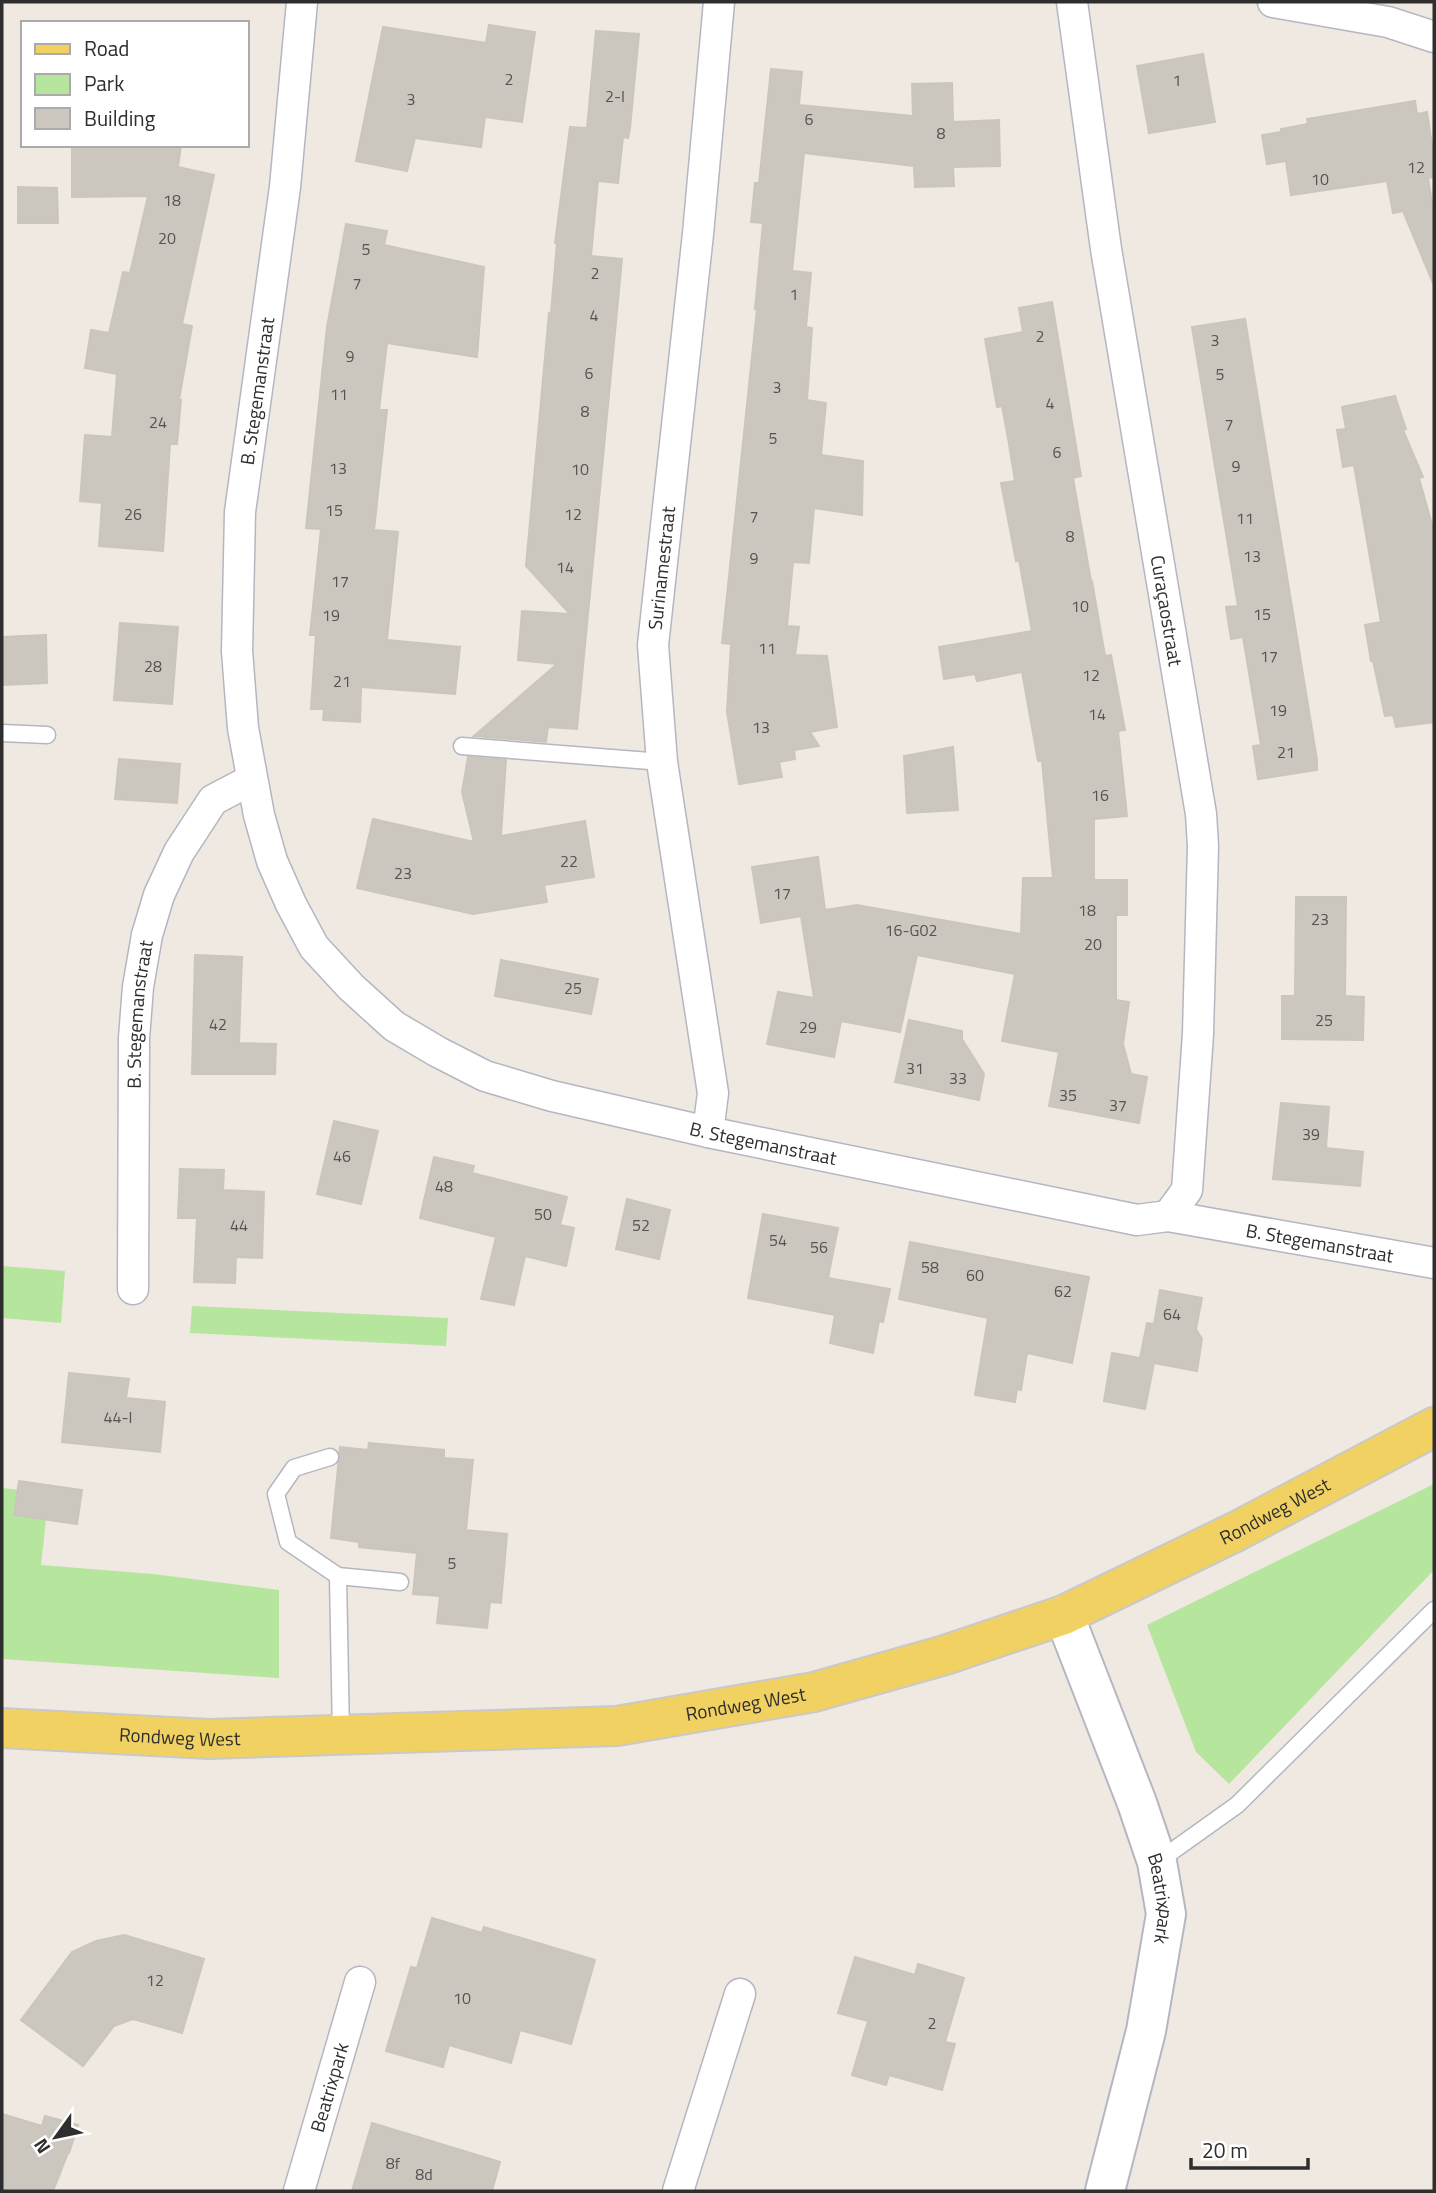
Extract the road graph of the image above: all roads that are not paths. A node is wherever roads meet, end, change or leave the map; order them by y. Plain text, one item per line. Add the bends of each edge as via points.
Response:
1 (302, 2) edge
2 (719, 2) edge
3 (1072, 2) edge
4 (1273, 2) edge
5 (1434, 37) edge
6 (2, 733) edge
7 (47, 735) dead end
8 (462, 746) dead end
9 (662, 762) junction
10 (251, 780) junction
11 (708, 1132) junction
12 (1168, 1216) junction
13 (1434, 1263) edge
14 (133, 1289) dead end
15 (1434, 1427) edge
16 (330, 1457) dead end
17 (338, 1576) junction
18 (400, 1582) dead end
19 (1434, 1610) edge
20 (1064, 1615) junction
21 (2, 1728) edge
22 (341, 1735) junction
23 (1157, 1862) junction
24 (360, 1982) dead end
25 (740, 1994) dead end
26 (299, 2191) edge
27 (678, 2191) edge
28 (1105, 2191) edge

1 - 10 street, B. Stegemanstraat via 285,187 240,512 237,651
2 - 9 street, Surinamestraat via 653,645
3 - 12 street, Curaçaostraat via 1107,249 1201,814 1198,1034 1187,1190
4 - 5 street via 1388,22
6 - 7 lane
8 - 9 lane
9 - 11 street, Surinamestraat via 713,1093
10 - 11 street, B. Stegemanstraat via 272,861 314,947 394,1026 485,1076
10 - 14 street, B. Stegemanstraat via 213,800 179,852 147,935 134,1038
11 - 12 street, B. Stegemanstraat via 1137,1220
12 - 13 street, B. Stegemanstraat
15 - 20 main road, Rondweg West
16 - 17 lane via 294,1468 276,1494 288,1542
17 - 18 lane
17 - 22 lane
19 - 23 lane via 1237,1805
20 - 22 main road, Rondweg West via 814,1692 617,1726
20 - 23 street, Beatrixpark
21 - 22 main road, Rondweg West via 209,1739
23 - 28 street, Beatrixpark via 1167,1914 1146,2031
24 - 26 street, Beatrixpark
25 - 27 street

